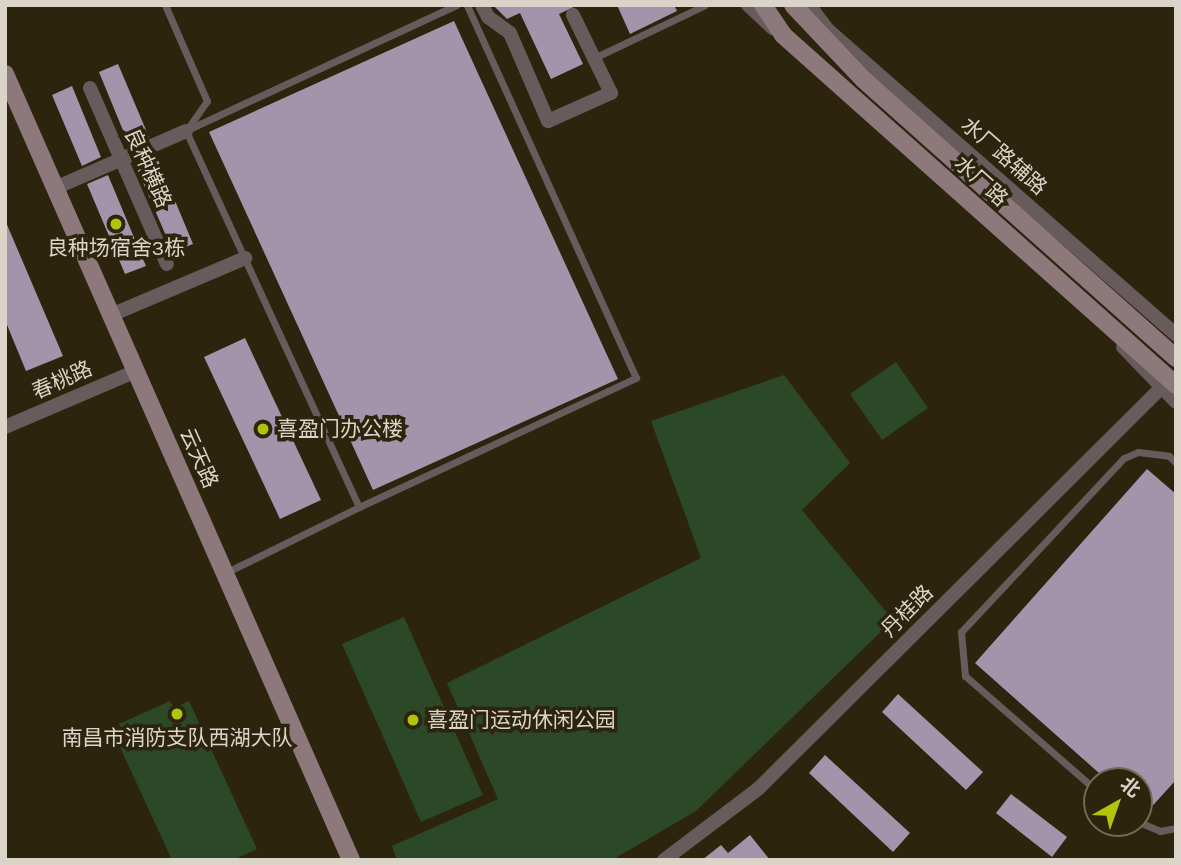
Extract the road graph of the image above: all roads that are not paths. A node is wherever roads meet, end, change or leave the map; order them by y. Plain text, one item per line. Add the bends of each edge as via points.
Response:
1 (166, 5) edge
2 (456, 5) edge
3 (467, 5) edge
4 (482, 5) edge
5 (705, 5) edge
6 (748, 5) edge
7 (763, 5) edge
8 (793, 5) edge
9 (808, 5) edge
10 (573, 15) dead end
11 (594, 58) junction
12 (5, 74) edge
13 (90, 88) dead end
14 (186, 131) junction
15 (121, 159) junction
16 (55, 188) junction
17 (1016, 243) junction
18 (245, 258) junction
19 (166, 264) dead end
20 (111, 315) junction
21 (1176, 335) edge
22 (1176, 358) edge
23 (136, 371) junction
24 (1169, 384) edge
25 (1176, 402) edge
26 (5, 427) edge
27 (1176, 463) edge
28 (359, 507) junction
29 (225, 573) junction
30 (1083, 779) edge
31 (1153, 828) edge
32 (1176, 828) edge
33 (351, 860) edge
34 (664, 860) edge

1 - 14 lane via 207,101
2 - 14 lane
3 - 28 lane via 636,378
4 - 11 street via 488,17 510,33 548,121 611,93
5 - 11 lane
6 - 17 street
7 - 17 street, 水厂路 via 783,35
8 - 22 street, 水厂路 via 864,80
9 - 21 street, 水厂路辅路 via 828,30
10 - 11 street
12 - 16 street, 云天路
13 - 15 street, 良种横路
14 - 15 street
14 - 18 lane
15 - 16 street
15 - 19 street, 良种横路
16 - 20 street, 云天路
17 - 24 street, 水厂路
18 - 20 street
18 - 28 lane
20 - 23 street, 云天路
23 - 26 street, 春桃路
23 - 29 street, 云天路
24 - 25 street
24 - 34 street, 丹桂路 via 758,789
27 - 30 lane via 1169,456 1138,452 1124,458 961,632 965,676
28 - 29 lane
29 - 33 street, 云天路
31 - 32 lane

